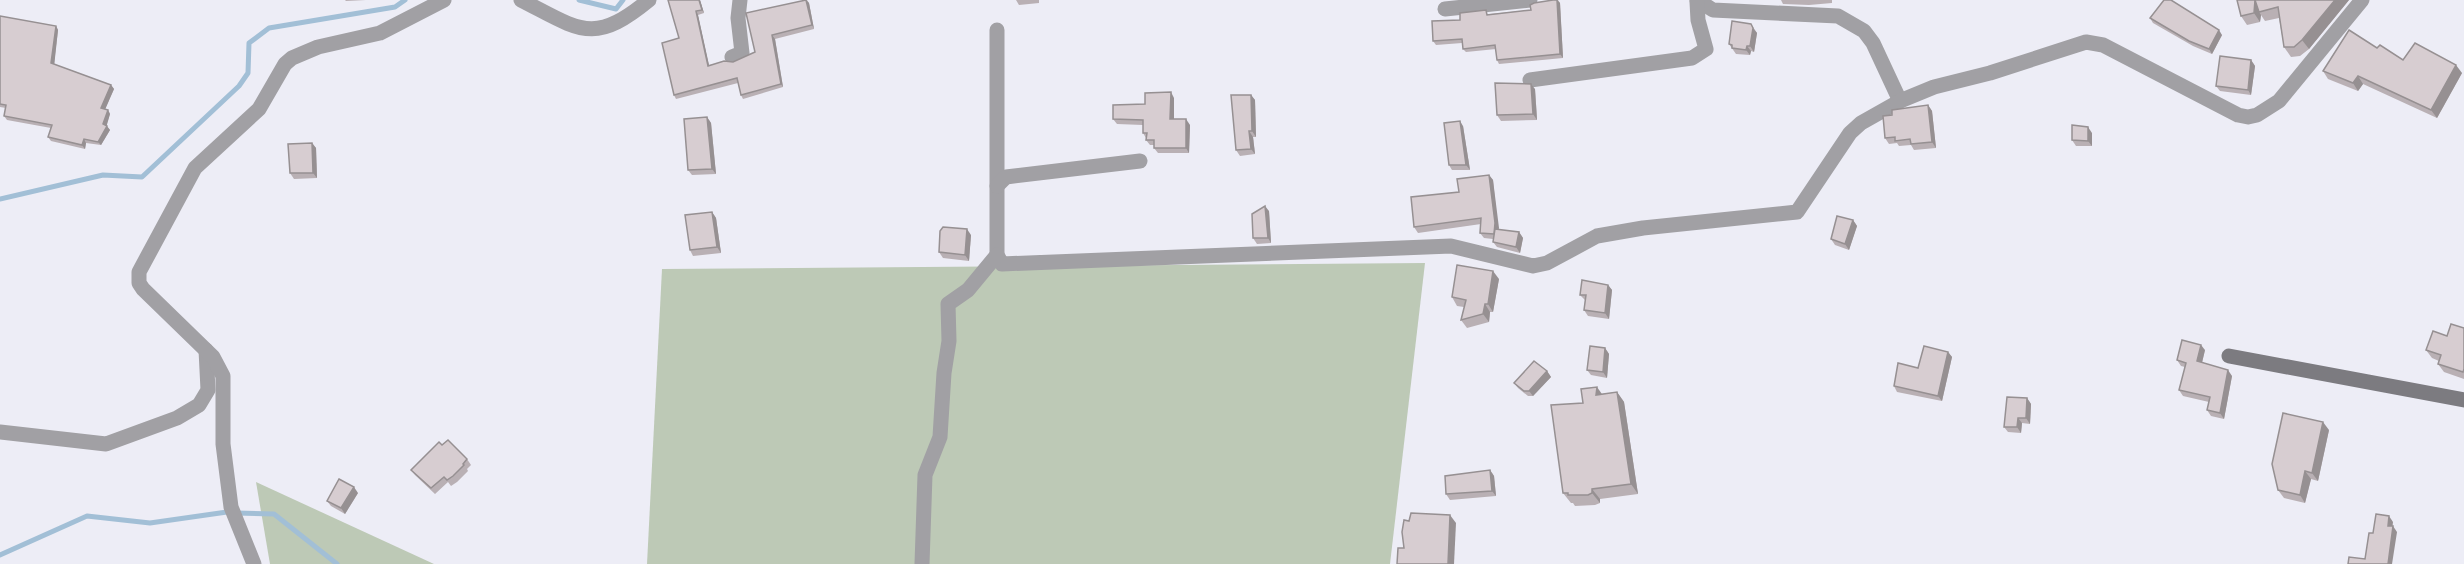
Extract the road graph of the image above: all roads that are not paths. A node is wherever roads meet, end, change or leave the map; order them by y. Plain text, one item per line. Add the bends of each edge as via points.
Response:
1 (444, 0) edge
2 (521, 0) edge
3 (649, 0) edge
4 (740, 0) edge
5 (1530, 0) edge
6 (2362, 0) edge
7 (1697, 1) edge
8 (1445, 9) dead end
9 (998, 30) dead end
10 (732, 57) dead end
11 (1530, 80) dead end
12 (1900, 100) junction
13 (1140, 161) dead end
14 (997, 186) junction
15 (997, 255) junction
16 (206, 350) junction
17 (2229, 356) dead end
18 (2464, 400) edge
19 (0, 432) edge
20 (254, 564) edge
21 (922, 564) edge

1 - 16 street via 380,33 318,47 292,58 259,108 191,173 138,278 142,289
2 - 3 street via 560,21 596,30 627,18
4 - 10 street via 742,53
5 - 8 street
6 - 12 street via 2279,101 2248,117 2091,42
7 - 11 street via 1706,49 1692,58
7 - 12 street via 1713,10 1838,15 1864,31 1873,43
9 - 14 street
12 - 15 street via 1850,133 1797,212 1608,234 1539,265 1451,246 1005,265
13 - 14 street via 1006,177
14 - 15 street
15 - 21 street via 968,290 948,304 949,341 940,436 925,475
16 - 19 street via 209,386 202,402 167,422 106,444
16 - 20 street via 223,376 223,444 231,507
17 - 18 street

